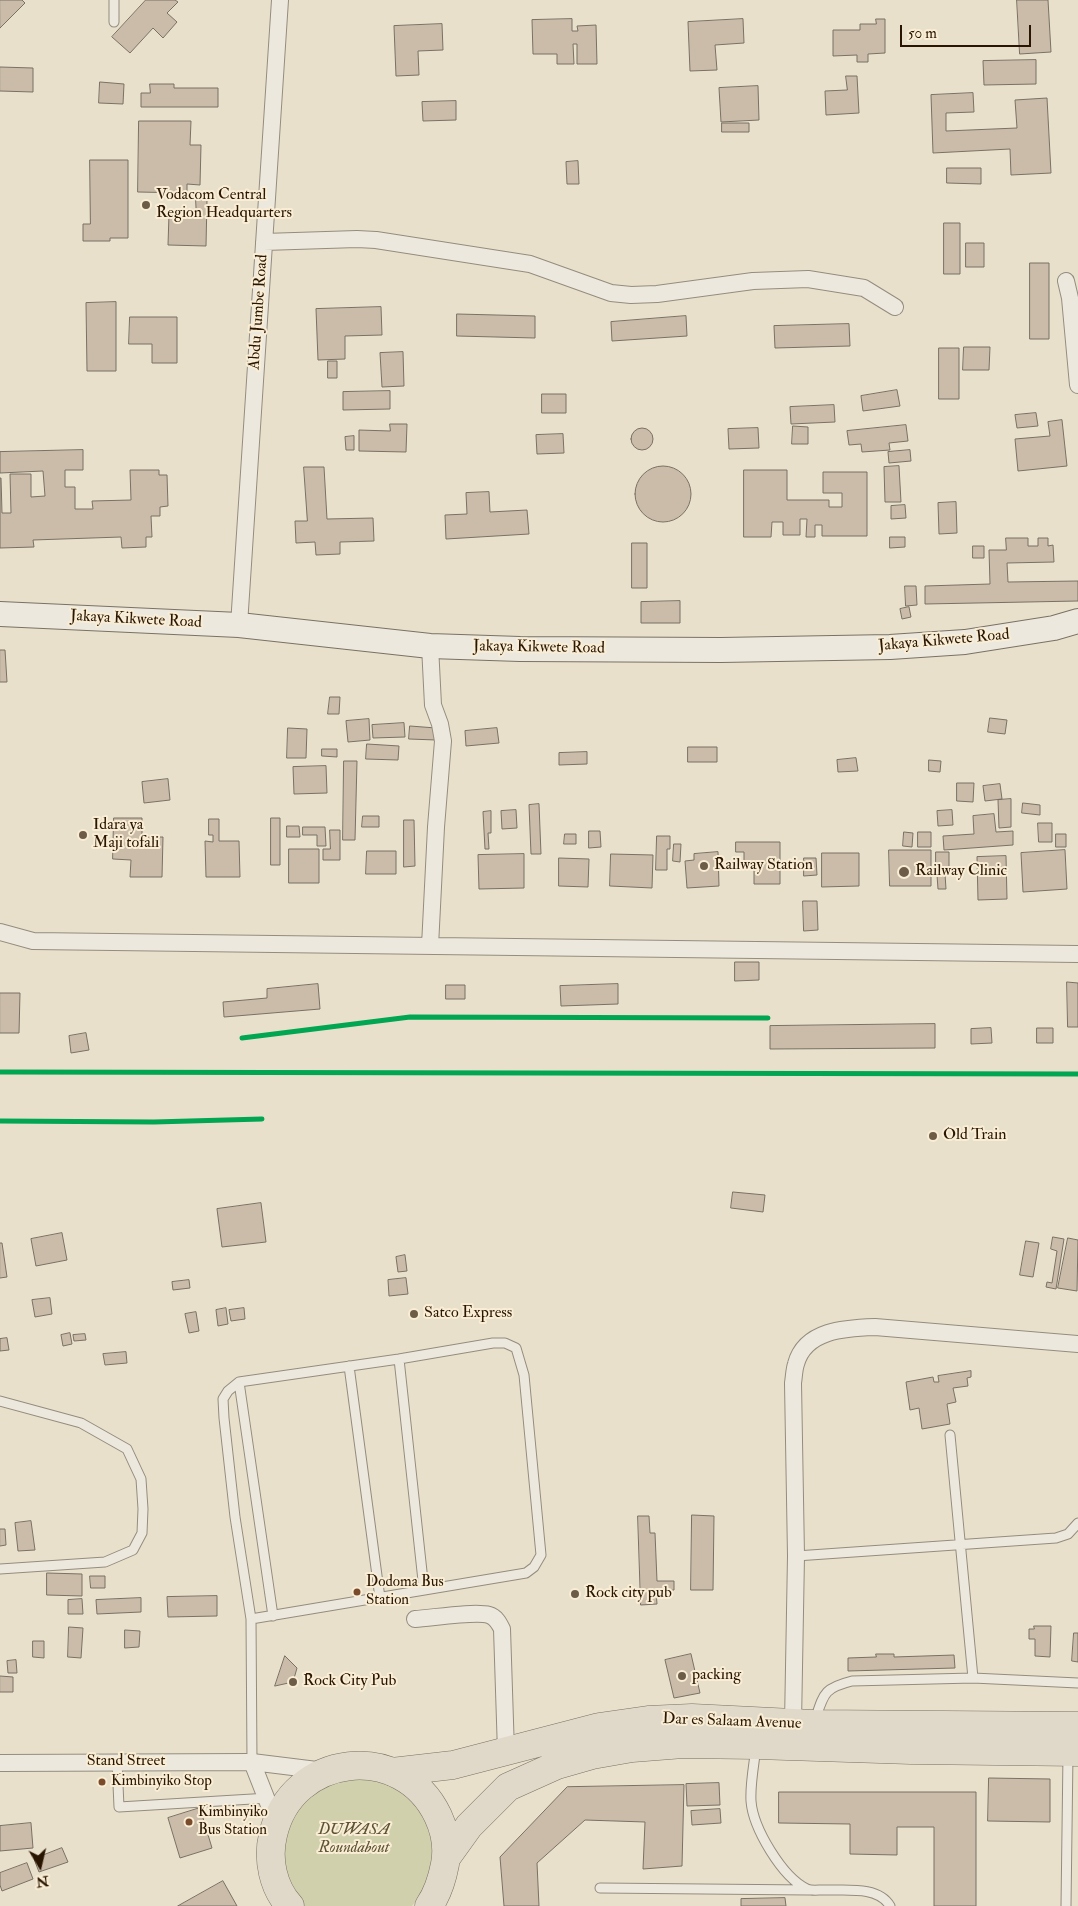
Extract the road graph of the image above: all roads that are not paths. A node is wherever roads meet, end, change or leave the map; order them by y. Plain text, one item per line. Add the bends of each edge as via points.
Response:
1 (114, 0) edge
2 (280, 0) edge
3 (114, 22) dead end
4 (264, 242) junction
5 (1066, 281) dead end
6 (895, 307) dead end
7 (1078, 386) edge
8 (0, 614) edge
9 (1078, 621) edge
10 (238, 624) junction
11 (430, 646) junction
12 (0, 932) edge
13 (430, 946) junction
14 (1078, 954) edge
15 (1078, 1344) edge
16 (399, 1359) junction
17 (349, 1366) junction
18 (239, 1382) junction
19 (0, 1401) edge
20 (950, 1435) dead end
21 (1078, 1523) edge
22 (960, 1544) junction
23 (796, 1556) junction
24 (0, 1569) edge
25 (424, 1590) junction
26 (380, 1598) junction
27 (272, 1616) junction
28 (251, 1619) junction
29 (414, 1619) dead end
30 (973, 1678) junction
31 (1078, 1683) edge
32 (803, 1724) junction
33 (1078, 1726) edge
34 (756, 1745) junction
35 (506, 1752) junction
36 (1073, 1752) edge
37 (117, 1762) junction
38 (252, 1762) junction
39 (0, 1763) edge
40 (325, 1772) junction
41 (392, 1772) junction
42 (280, 1801) junction
43 (444, 1867) junction
44 (600, 1888) dead end
45 (808, 1890) junction
46 (287, 1905) edge
47 (428, 1906) edge
48 (446, 1906) edge
49 (890, 1906) edge
50 (1066, 1906) edge

1 - 3 lane
2 - 4 street, Abdu Jumbe Road
4 - 6 street via 376,240 530,264 611,293 631,295 753,281 808,280 864,288
4 - 10 street, Abdu Jumbe Road
5 - 7 street
8 - 10 main road, Jakaya Kikwete Road
9 - 11 main road, Jakaya Kikwete Road via 965,642 890,648 721,650
10 - 11 main road, Jakaya Kikwete Road
11 - 13 street via 433,705 443,740
12 - 13 street via 33,941
13 - 14 street
15 - 23 street via 874,1327 822,1334 809,1342 796,1364 793,1383
16 - 17 lane
16 - 25 lane
16 - 25 lane via 505,1343 516,1348 524,1375 541,1555 526,1573
17 - 18 lane
17 - 26 lane
18 - 27 lane
18 - 28 lane via 223,1399 235,1516
19 - 24 lane via 81,1423 127,1449 141,1479 144,1509 142,1532 133,1550 105,1562
20 - 22 lane
21 - 22 lane via 1068,1534 1056,1538
22 - 23 lane
22 - 30 lane
23 - 32 street
25 - 26 lane
26 - 27 lane
27 - 28 lane
28 - 38 lane
29 - 35 street via 479,1614 496,1618 502,1629
30 - 31 lane
30 - 32 lane via 852,1681 827,1691
32 - 33 highway, Dar es Salaam Avenue
32 - 35 highway, Dar es Salaam Avenue via 692,1718 648,1720 599,1727
34 - 36 highway, Dar es Salaam Avenue
34 - 43 highway, Dar es Salaam Avenue via 683,1744 632,1748 557,1765 508,1787 469,1826
34 - 45 lane via 751,1802 758,1830 772,1855 790,1876
35 - 41 highway, Dar es Salaam Avenue via 453,1765
36 - 50 lane
37 - 38 street, Stand Street
37 - 39 street, Stand Street
37 - 42 lane via 119,1807
38 - 40 street, Stand Street
38 - 42 street
40 - 41 highway via 347,1766 370,1766
40 - 42 highway
41 - 43 highway via 408,1781 434,1808 446,1842
42 - 46 highway via 271,1843 271,1864 276,1884
43 - 47 highway, Dar es Salaam Avenue via 438,1892
43 - 48 main road
44 - 45 lane
45 - 49 lane via 872,1892

